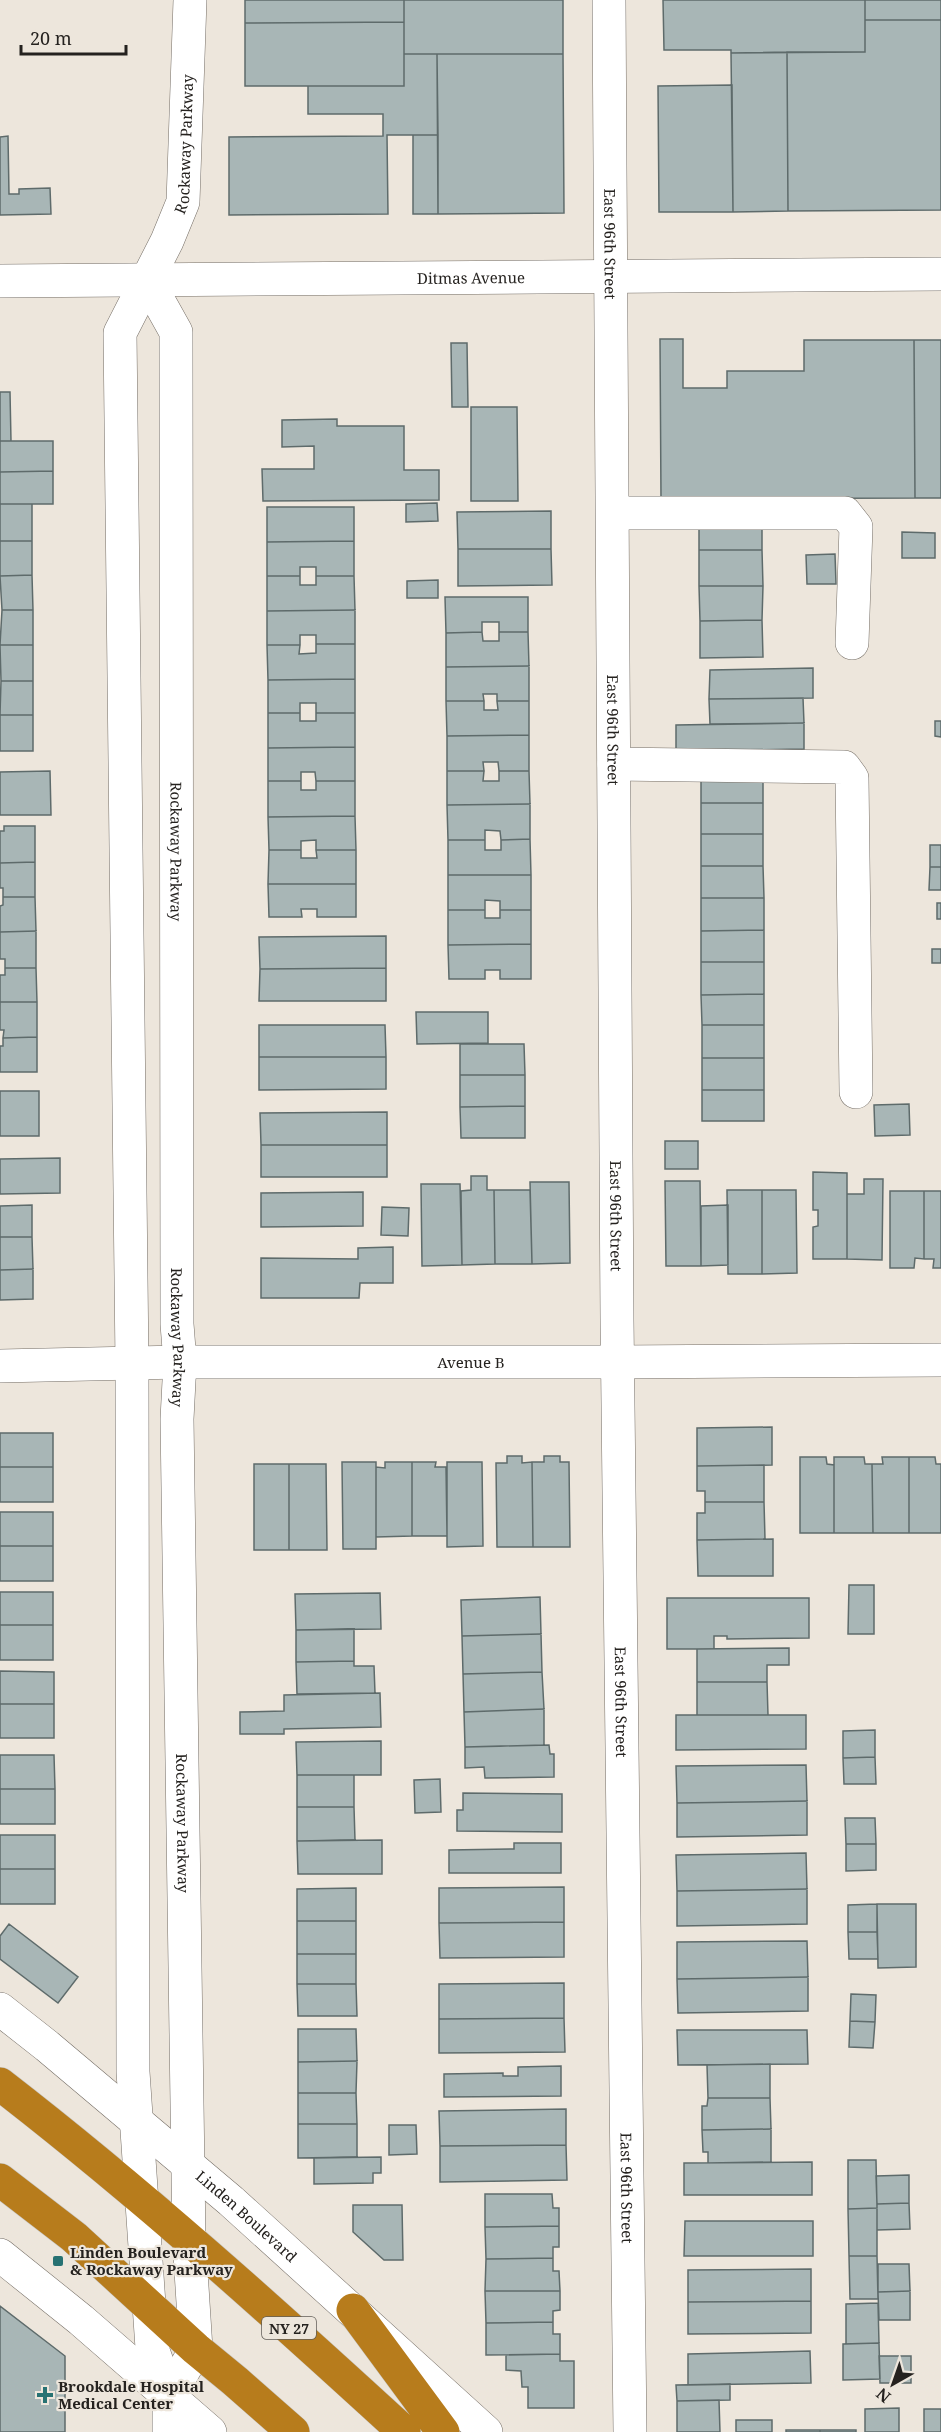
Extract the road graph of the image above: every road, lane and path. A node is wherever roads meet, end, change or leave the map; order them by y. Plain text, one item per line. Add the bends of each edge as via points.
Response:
1 (190, 0) edge
2 (609, 0) edge
3 (941, 274) edge
4 (611, 276) junction
5 (147, 280) junction
6 (0, 281) edge
7 (613, 513) junction
8 (852, 644) dead end
9 (614, 764) junction
10 (856, 1092) dead end
11 (941, 1360) edge
12 (180, 1362) junction
13 (617, 1362) junction
14 (132, 1363) junction
15 (0, 1365) edge
16 (0, 2009) edge
17 (0, 2084) edge
18 (136, 2122) junction
19 (187, 2166) junction
20 (0, 2180) edge
21 (141, 2200) junction
22 (189, 2240) junction
23 (0, 2255) edge
24 (149, 2306) junction
25 (353, 2310) junction
26 (196, 2349) junction
27 (169, 2396) junction
28 (169, 2432) edge
29 (210, 2432) edge
30 (292, 2432) edge
31 (404, 2432) edge
32 (443, 2432) edge
33 (486, 2432) edge
34 (630, 2432) edge

1 - 5 street, Rockaway Parkway via 183,202
2 - 4 street, East 96th Street
3 - 4 street, Ditmas Avenue
4 - 5 street, Ditmas Avenue
4 - 7 street, East 96th Street
5 - 6 street, Ditmas Avenue
5 - 12 street, Rockaway Parkway via 176,332
5 - 14 street, Rockaway Parkway via 120,333
7 - 8 street via 844,513 855,527
7 - 9 street, East 96th Street
9 - 10 street via 844,767 852,778
9 - 13 street, East 96th Street
11 - 13 street, Avenue B
12 - 13 street, Avenue B
12 - 14 street, Avenue B
12 - 19 street, Rockaway Parkway via 177,1419
13 - 34 street, East 96th Street
14 - 15 street, Avenue B
14 - 18 street, Rockaway Parkway
16 - 18 street, Linden Boulevard
17 - 21 highway, NY 27
18 - 19 street, Linden Boulevard
18 - 21 street, Rockaway Parkway
19 - 22 street, Rockaway Parkway
19 - 25 street, Linden Boulevard
20 - 24 highway via 74,2237
21 - 22 highway, NY 27
21 - 24 street, Rockaway Parkway
22 - 26 street, Rockaway Parkway
22 - 31 highway, NY 27
23 - 27 street
24 - 26 highway
24 - 27 street, Rockaway Parkway via 152,2348
25 - 32 highway
25 - 33 street, Linden Boulevard
26 - 27 street, Rockaway Parkway
26 - 30 highway
27 - 28 street, Rockaway Parkway
27 - 29 street

